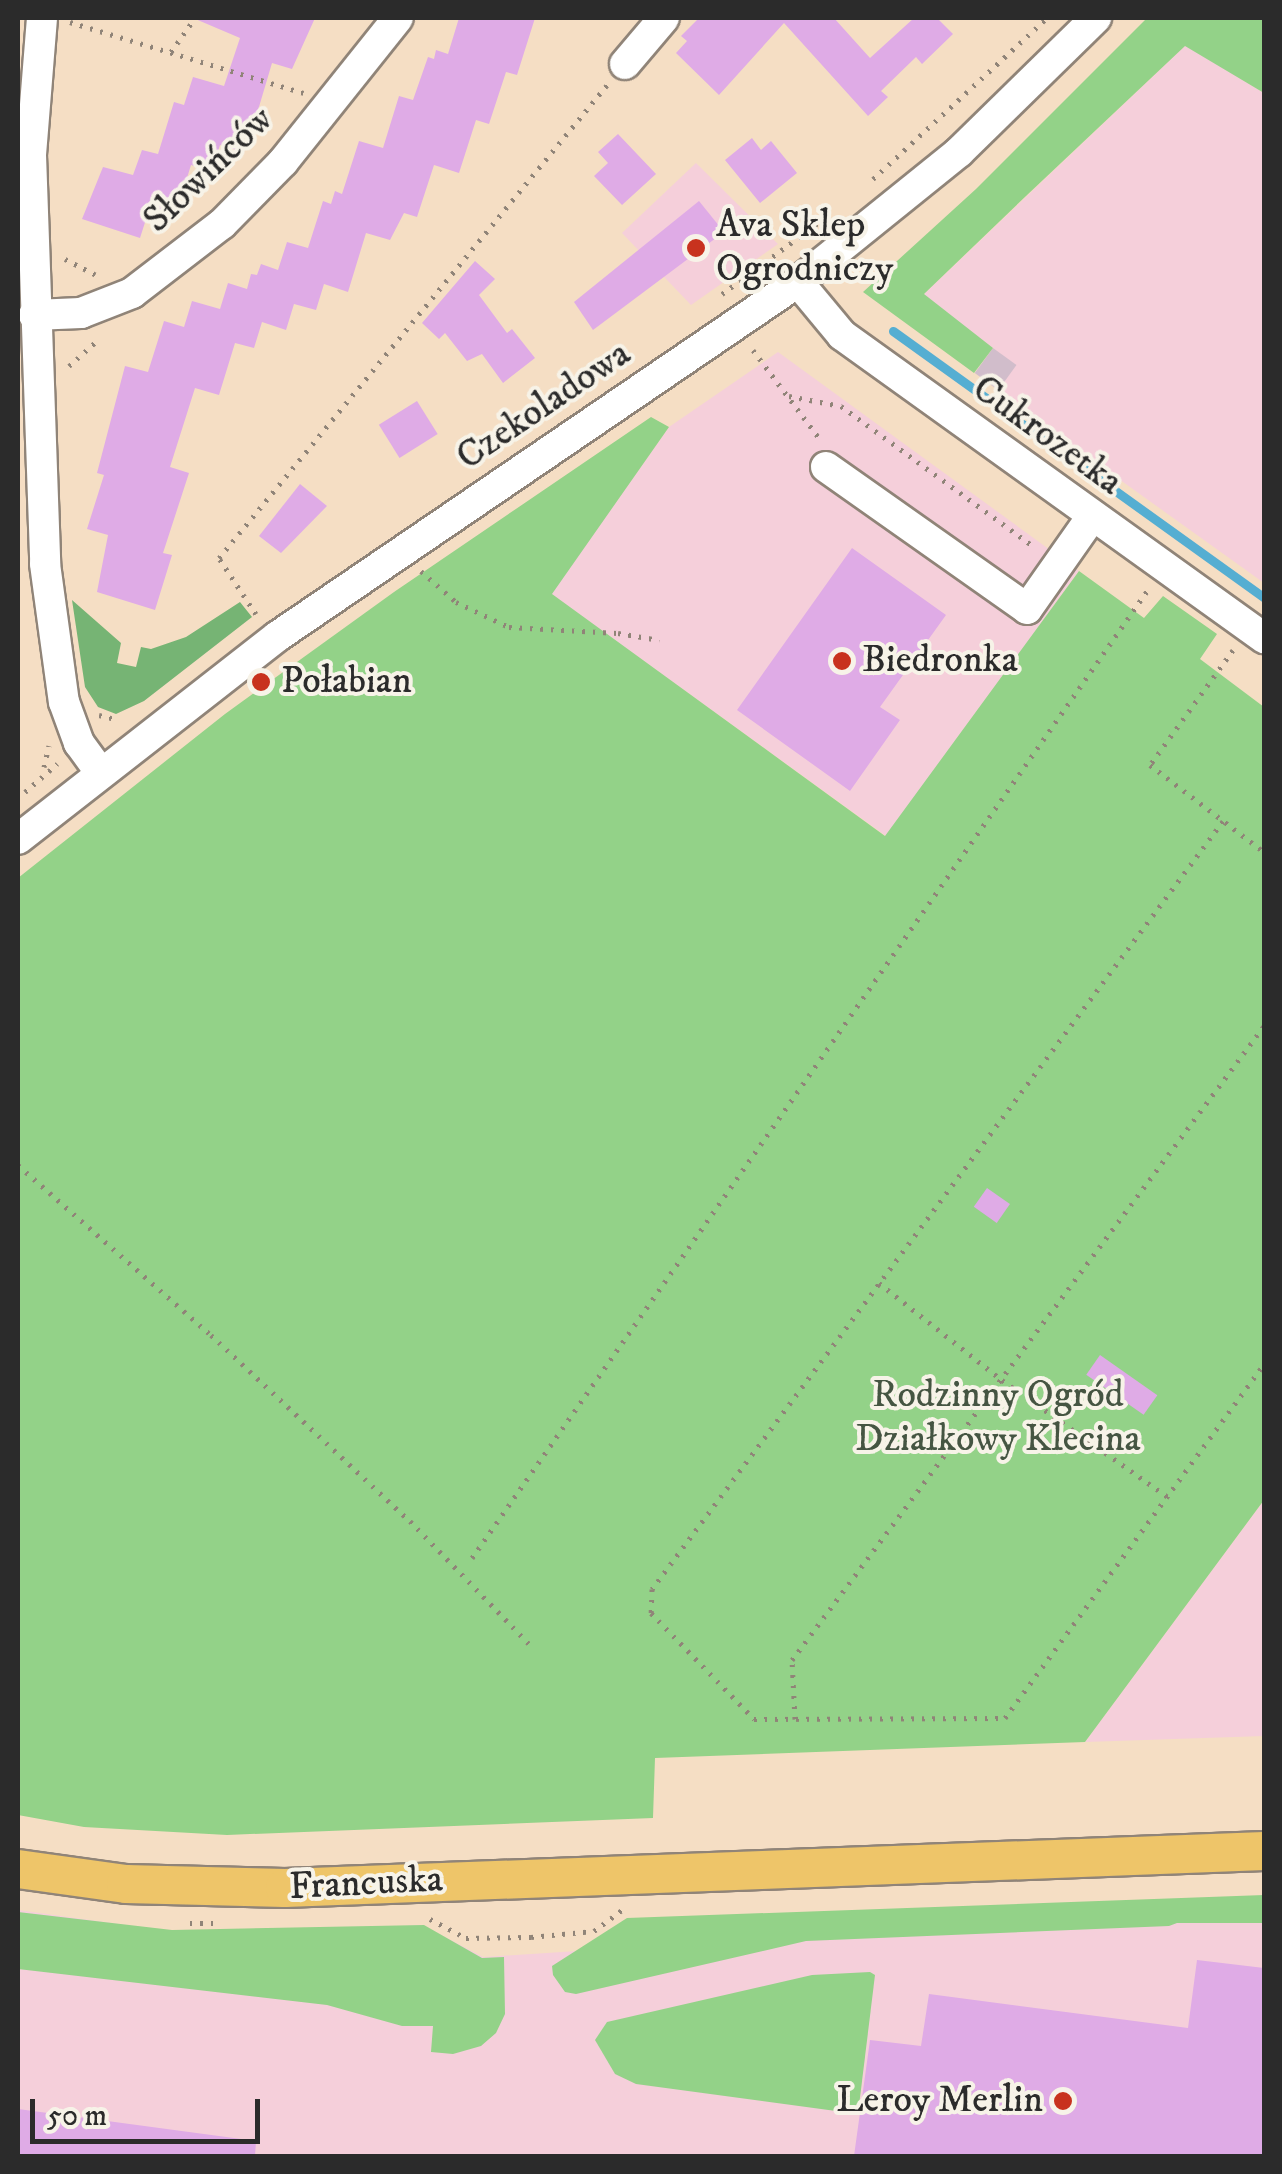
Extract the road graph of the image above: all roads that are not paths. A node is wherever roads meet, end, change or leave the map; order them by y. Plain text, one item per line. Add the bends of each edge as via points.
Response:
1 (398, 18) edge
2 (664, 18) edge
3 (1096, 18) edge
4 (52, 19) edge
5 (625, 64) road end
6 (24, 154) edge
7 (798, 282) junction
8 (34, 316) junction
9 (826, 468) road end
10 (1092, 518) junction
11 (33, 604) edge
12 (1257, 633) edge
13 (101, 773) junction
14 (18, 839) edge
15 (1264, 1851) edge
16 (18, 1869) edge

1 - 8 street, Słowińców via 283,162 222,224 132,293 81,313
2 - 5 street
3 - 7 street, Czekoladowa via 958,152
4 - 6 street
6 - 8 street
7 - 10 street, Cukrozetka via 842,335
7 - 13 street, Czekoladowa via 278,636
8 - 11 street
9 - 10 street via 1027,609
10 - 12 street, Cukrozetka
11 - 13 street via 81,746
13 - 14 street, Czekoladowa
15 - 16 main road, Francuska via 236,1888 126,1884

